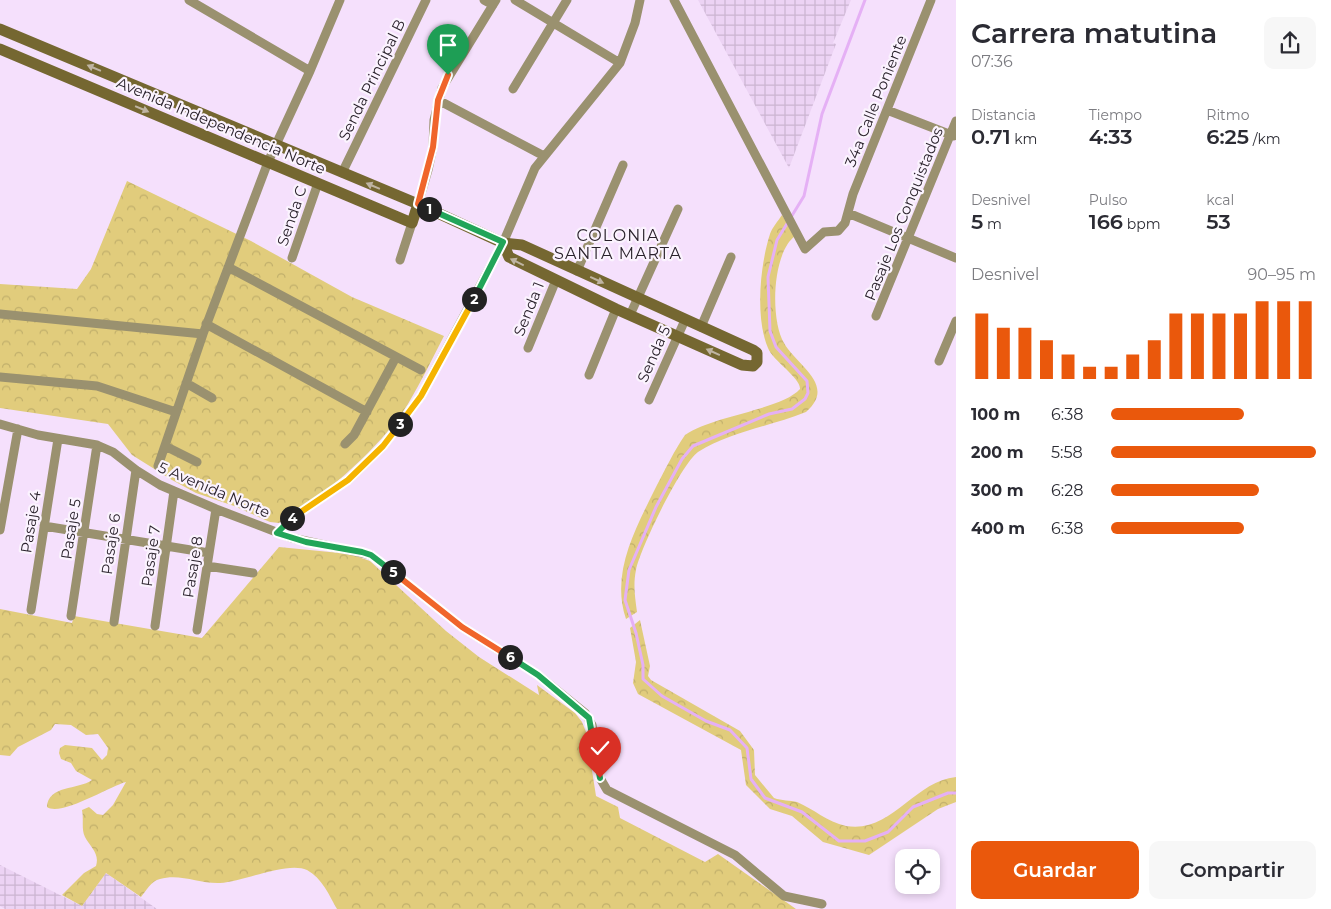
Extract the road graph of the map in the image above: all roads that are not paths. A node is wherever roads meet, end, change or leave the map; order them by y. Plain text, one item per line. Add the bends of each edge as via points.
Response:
1 (189, 0) edge
2 (340, 0) edge
3 (426, 0) edge
4 (484, 0) edge
5 (515, 0) edge
6 (567, 0) edge
7 (640, 0) edge
8 (674, 0) edge
9 (931, 0) edge
10 (495, 2) edge
11 (553, 23) junction
12 (0, 29) edge
13 (0, 49) edge
14 (620, 63) junction
15 (310, 71) junction
16 (513, 89) dead end
17 (438, 100) junction
18 (887, 110) junction
19 (956, 121) edge
20 (953, 136) edge
21 (276, 145) junction
22 (544, 156) junction
23 (268, 162) junction
24 (624, 165) dead end
25 (342, 173) junction
26 (318, 183) junction
27 (418, 204) junction
28 (678, 209) dead end
29 (848, 213) junction
30 (412, 223) junction
31 (908, 239) junction
32 (503, 242) junction
33 (731, 257) dead end
34 (292, 258) dead end
35 (956, 258) edge
36 (400, 260) dead end
37 (228, 267) junction
38 (577, 271) junction
39 (556, 280) junction
40 (637, 299) junction
41 (616, 309) junction
42 (0, 314) edge
43 (630, 315) junction
44 (876, 316) dead end
45 (685, 320) junction
46 (956, 321) edge
47 (206, 324) junction
48 (701, 327) junction
49 (202, 334) junction
50 (678, 336) junction
51 (528, 348) dead end
52 (396, 357) junction
53 (939, 361) dead end
54 (421, 370) dead end
55 (589, 375) dead end
56 (0, 377) edge
57 (186, 383) junction
58 (212, 398) dead end
59 (648, 400) dead end
60 (176, 412) junction
61 (367, 412) junction
62 (0, 424) edge
63 (18, 429) junction
64 (58, 438) junction
65 (345, 444) dead end
66 (97, 445) junction
67 (165, 446) junction
68 (197, 462) dead end
69 (158, 466) dead end
70 (136, 470) junction
71 (174, 491) junction
72 (216, 509) junction
73 (44, 526) junction
74 (0, 530) edge
75 (85, 533) junction
76 (277, 533) junction
77 (126, 539) junction
78 (166, 546) junction
79 (209, 552) junction
80 (207, 566) junction
81 (253, 573) dead end
82 (31, 610) dead end
83 (71, 616) dead end
84 (114, 622) dead end
85 (155, 626) dead end
86 (197, 630) dead end
87 (822, 904) dead end

1 - 15 street
2 - 15 street
3 - 25 street, Senda Principal B
4 - 10 street
5 - 11 street
6 - 11 street
7 - 14 street via 636,23
8 - 29 street via 805,249 824,232 838,231
9 - 18 street, 34a Calle Poniente
10 - 17 street via 448,75
11 - 14 street
11 - 16 street
21 -> 12 street, Avenida Independencia Norte
13 -> 23 street, Avenida Independencia Norte
14 - 22 street
15 - 21 street
17 - 22 street
17 - 27 street via 433,147
18 - 20 street
18 - 29 street, 34a Calle Poniente
19 - 20 street, Pasaje Los Conquistados
20 - 31 street, Pasaje Los Conquistados
21 - 23 street
21 - 25 street, Avenida Independencia Norte
22 - 32 street via 535,168
23 - 26 street, Avenida Independencia Norte
23 - 37 street
24 - 38 street
27 -> 25 street, Avenida Independencia Norte
26 - 30 street, Avenida Independencia Norte
26 - 34 street, Senda C
27 - 30 street
27 - 32 street, Avenida Independencia Norte
28 - 40 street
29 - 31 street
30 - 36 street
31 - 35 street
31 - 44 street, Pasaje Los Conquistados
32 - 38 street, Avenida Independencia Norte via 522,246
39 -> 32 street, Avenida Independencia Norte via 509,257
32 - 76 street via 409,414 383,446 348,480 296,515
33 - 48 street
37 - 47 street
37 - 52 street
38 -> 40 street, Avenida Independencia Norte
39 - 41 street, Avenida Independencia Norte
39 - 51 street, Senda 1
40 - 43 street
40 - 45 street, Avenida Independencia Norte
41 - 43 street, Avenida Independencia Norte
41 - 55 street
42 - 49 street
43 - 50 street, Avenida Independencia Norte
45 - 48 street, Avenida Independencia Norte
45 - 50 street, Senda 5
46 - 53 street
47 - 49 street
47 - 61 street
48 -> 50 street, Avenida Independencia Norte via 753,350 757,353 757,362 753,366 742,365
49 - 57 street
50 - 59 street, Senda 5
52 - 54 street
52 - 61 street
56 - 60 street via 97,386
57 - 58 street
57 - 60 street
60 - 67 street
61 - 65 street
62 - 63 street, 5 Avenida Norte
63 - 64 street, 5 Avenida Norte
63 - 74 street
64 - 66 street, 5 Avenida Norte
64 - 73 street, Pasaje 4
66 - 70 street, 5 Avenida Norte via 113,452
66 - 75 street, Pasaje 5
67 - 68 street
67 - 69 street
70 - 71 street, 5 Avenida Norte
70 - 77 street, Pasaje 6
71 - 72 street, 5 Avenida Norte
71 - 78 street, Pasaje 7
72 - 76 street, 5 Avenida Norte
72 - 79 street, Pasaje 8
73 - 75 street
73 - 82 street, Pasaje 4
75 - 77 street
75 - 83 street, Pasaje 5
76 - 87 street, 5 Avenida Norte via 371,555 462,627 538,675 585,713 592,725 600,778 606,790 735,855 784,896
77 - 78 street
77 - 84 street, Pasaje 6
78 - 79 street
78 - 85 street, Pasaje 7
79 - 80 street, Pasaje 8
80 - 81 street
80 - 86 street, Pasaje 8

